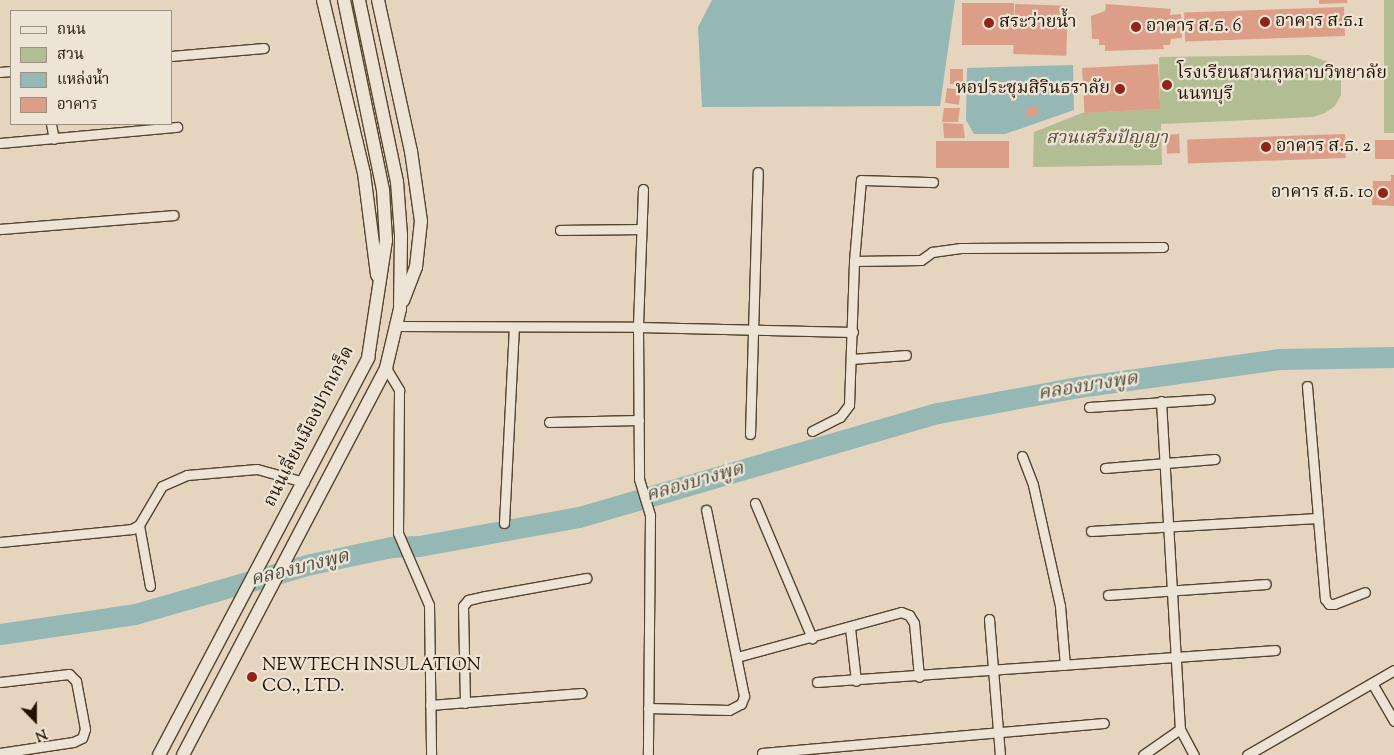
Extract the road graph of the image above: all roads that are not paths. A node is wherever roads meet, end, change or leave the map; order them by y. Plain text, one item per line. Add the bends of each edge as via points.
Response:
1 (323, 0) edge
2 (344, 0) edge
3 (359, 0) edge
4 (380, 0) edge
5 (264, 48) dead end
6 (172, 56) edge
7 (52, 125) edge
8 (177, 127) dead end
9 (54, 138) junction
10 (0, 144) edge
11 (758, 172) dead end
12 (932, 182) dead end
13 (643, 189) dead end
14 (173, 215) dead end
15 (642, 228) junction
16 (0, 229) edge
17 (560, 230) dead end
18 (1163, 247) dead end
19 (854, 260) junction
20 (378, 294) junction
21 (400, 309) junction
22 (395, 326) junction
23 (638, 327) junction
24 (514, 328) junction
25 (753, 332) junction
26 (853, 332) junction
27 (906, 355) dead end
28 (852, 358) junction
29 (386, 368) junction
30 (1307, 386) dead end
31 (1210, 399) dead end
32 (1161, 401) junction
33 (1089, 407) dead end
34 (638, 420) junction
35 (549, 422) dead end
36 (812, 431) dead end
37 (750, 434) dead end
38 (1022, 456) dead end
39 (1215, 459) dead end
40 (1166, 464) junction
41 (1105, 468) dead end
42 (304, 482) junction
43 (755, 503) dead end
44 (706, 510) dead end
45 (1318, 518) junction
46 (504, 523) dead end
47 (139, 525) junction
48 (1170, 526) junction
49 (1091, 531) dead end
50 (0, 542) edge
51 (586, 578) dead end
52 (1266, 584) dead end
53 (150, 586) dead end
54 (1173, 590) junction
55 (1365, 592) dead end
56 (1108, 595) dead end
57 (989, 619) dead end
58 (850, 628) junction
59 (812, 638) junction
60 (1276, 650) dead end
61 (1178, 656) junction
62 (737, 657) junction
63 (1065, 665) junction
64 (1394, 670) edge
65 (993, 671) junction
66 (919, 677) junction
67 (856, 681) junction
68 (0, 682) edge
69 (817, 682) dead end
70 (1372, 684) junction
71 (582, 693) dead end
72 (465, 703) junction
73 (430, 705) junction
74 (648, 708) junction
75 (1394, 721) edge
76 (1104, 723) dead end
77 (1180, 729) junction
78 (998, 731) junction
79 (0, 753) edge
80 (762, 753) dead end
81 (159, 755) edge
82 (183, 755) edge
83 (432, 755) edge
84 (648, 755) edge
85 (1000, 755) edge
86 (1143, 755) edge
87 (1194, 755) edge
88 (1247, 755) edge

1 - 20 main road via 364,173
2 - 20 main road, ถนนเลี่ยงเมืองปากเกร็ด via 383,190 386,240
3 - 21 main road via 397,182 401,235
4 - 21 main road via 411,151 421,222 416,267
5 - 6 street
7 - 9 street
8 - 9 street
9 - 10 street
11 - 25 street
12 - 19 street via 861,180
13 - 15 street
14 - 16 street
15 - 17 street
15 - 23 street
18 - 19 street via 961,248 932,252 921,260
19 - 26 street
20 - 42 main road, ถนนเลี่ยงเมืองปากเกร็ด via 368,358
21 - 22 main road
22 - 24 street
22 - 29 main road
23 - 24 street
23 - 25 street
23 - 34 street
24 - 46 street
25 - 26 street
25 - 37 street
26 - 28 street
27 - 28 street
28 - 36 street via 846,412
29 - 73 street via 399,390 398,533 429,605
29 - 82 main road
30 - 45 street
31 - 32 street
32 - 33 street
32 - 40 street
34 - 35 street
34 - 74 street via 639,479 650,515
38 - 63 street via 1033,485 1060,606
39 - 40 street
40 - 41 street
40 - 48 street
42 - 47 street via 257,469 186,475 162,486
42 - 81 main road, ถนนเลี่ยงเมืองปากเกร็ด
43 - 59 street
44 - 62 street
45 - 48 street
45 - 55 street via 1325,600 1334,604
47 - 50 street via 132,529
47 - 53 street
48 - 49 street
48 - 54 street
51 - 72 street via 468,600 463,606
52 - 54 street
54 - 56 street
54 - 61 street
57 - 65 street
58 - 59 street
58 - 66 street via 901,612 909,614 914,623
58 - 67 street
59 - 62 street
60 - 61 street
61 - 63 street
61 - 77 street
62 - 74 street via 744,696 741,704 729,710
63 - 65 street
64 - 70 street
65 - 66 street
65 - 78 street
66 - 67 street
67 - 69 street
68 - 79 street via 69,674 76,680 85,729 82,738 73,742
70 - 75 street
70 - 88 street
71 - 72 street
72 - 73 street
73 - 83 street
74 - 84 street
76 - 78 street
77 - 86 street
77 - 87 street
78 - 80 street
78 - 85 street

